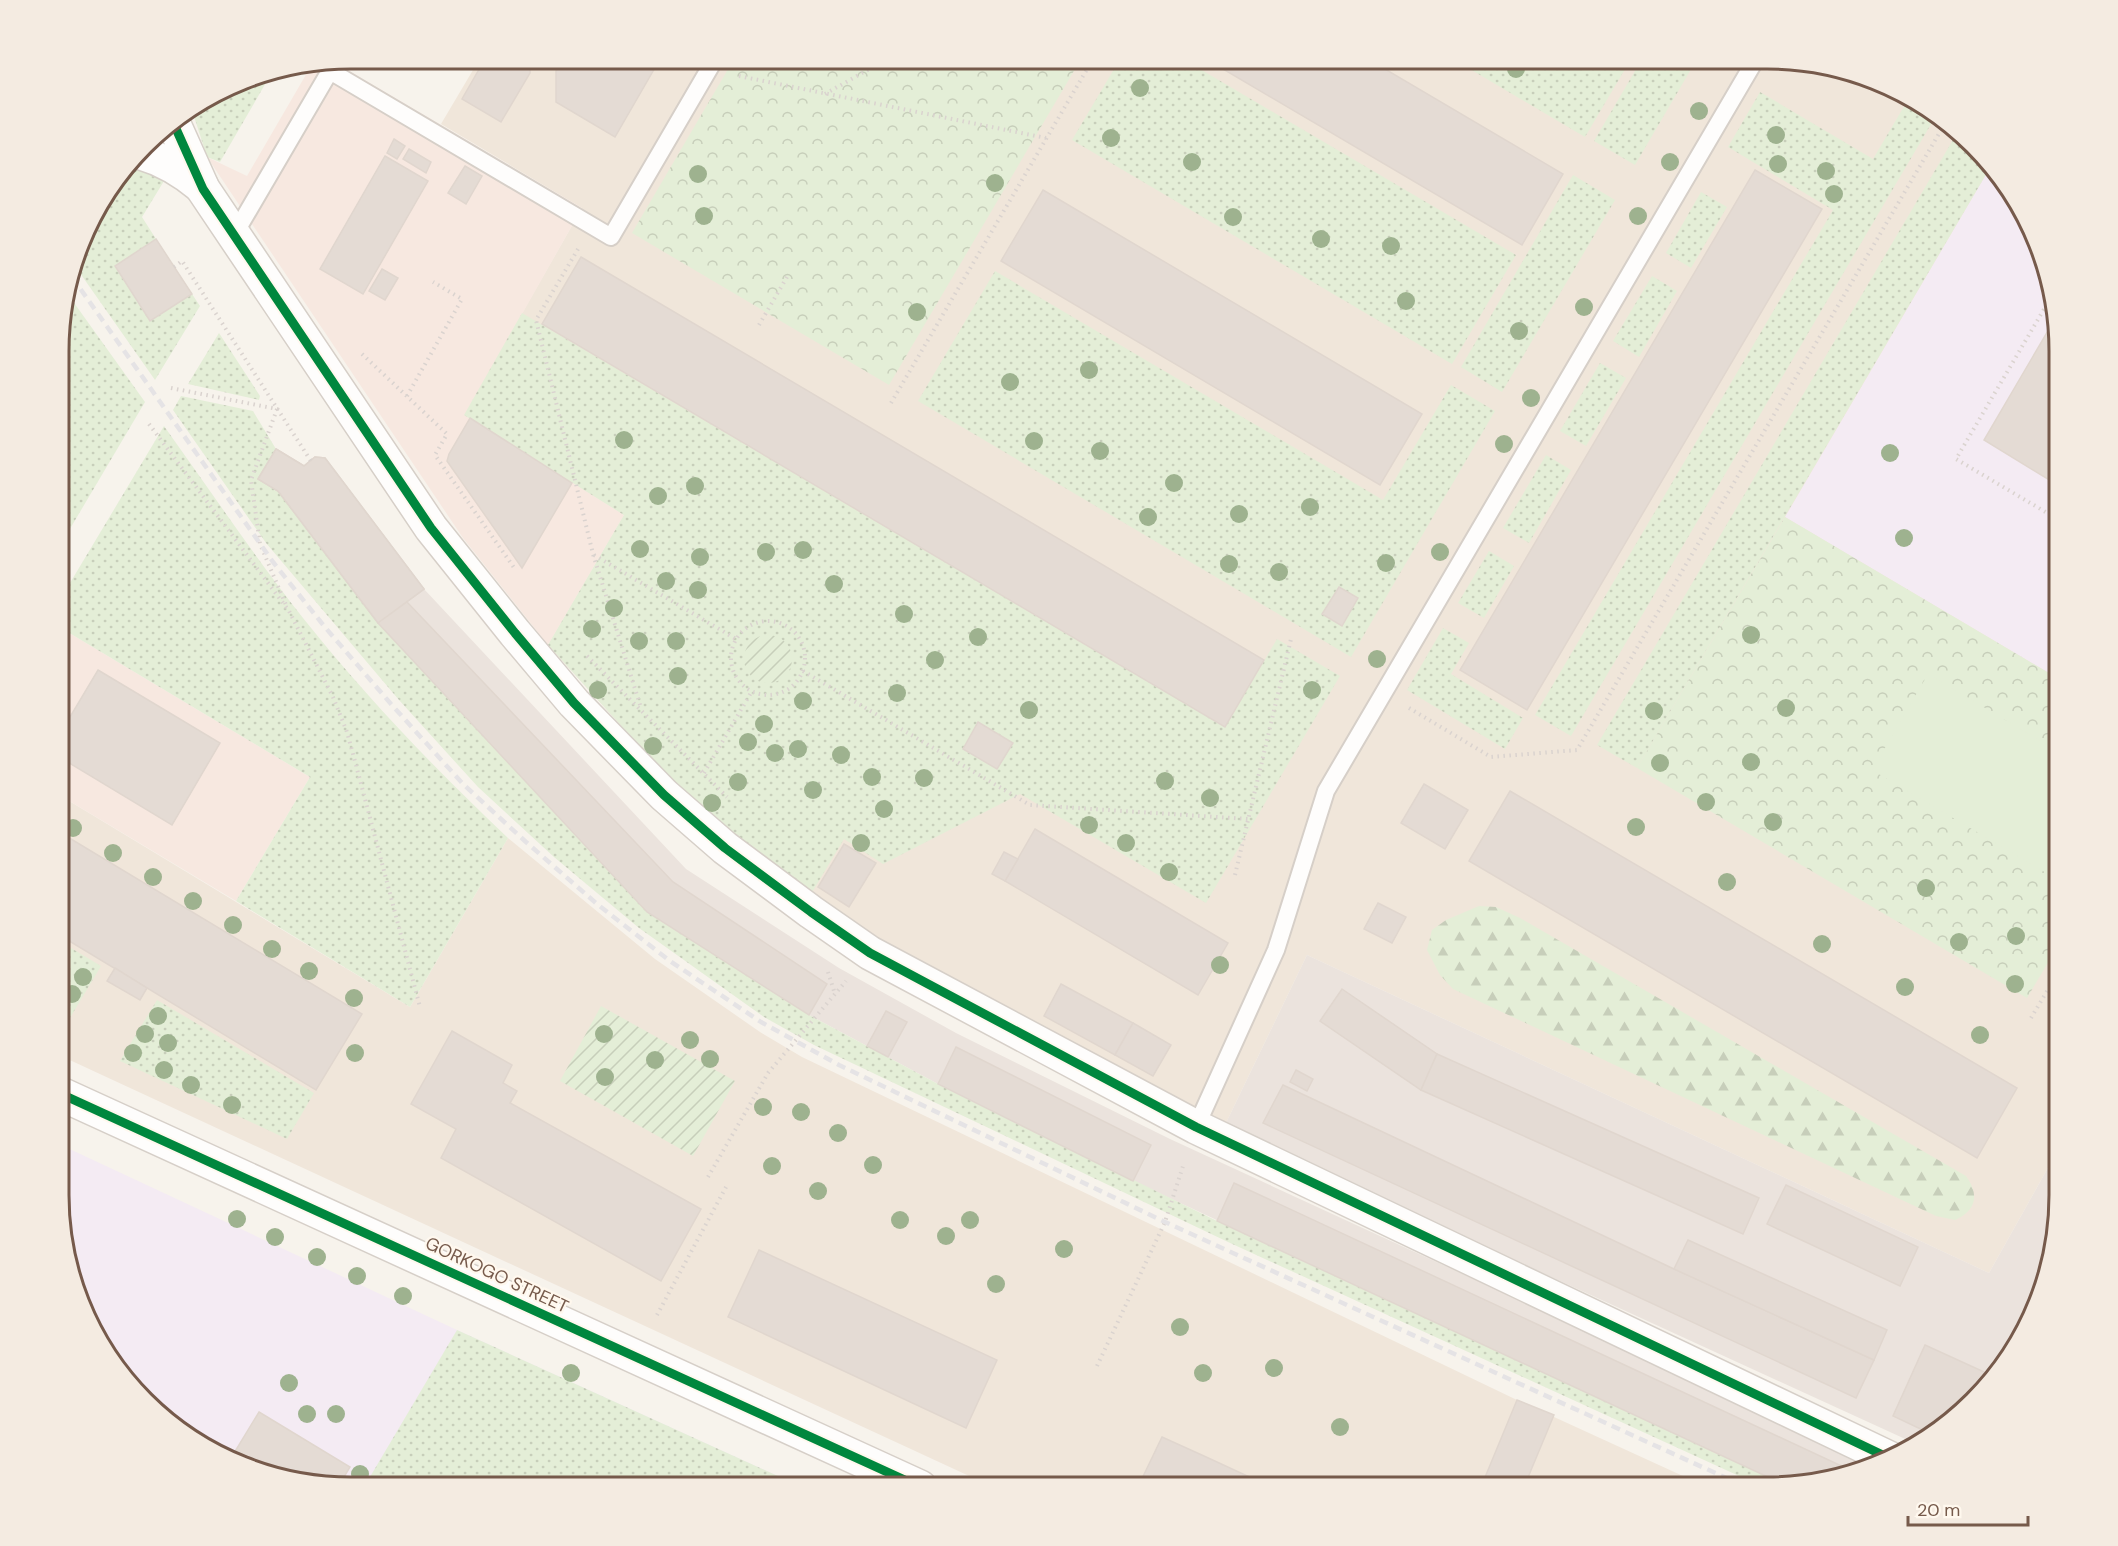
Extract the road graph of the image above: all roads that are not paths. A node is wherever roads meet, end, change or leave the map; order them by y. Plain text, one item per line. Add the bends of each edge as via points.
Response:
1 (709, 69) edge
2 (1750, 69) edge
3 (176, 129) edge
4 (148, 155) edge
5 (203, 189) junction
6 (234, 235) junction
7 (69, 1098) edge
8 (1196, 1127) junction
9 (1880, 1454) edge
10 (898, 1477) edge

1 - 6 lane via 612,237 330,71
2 - 8 lane via 1326,791 1276,950
3 - 5 street
4 - 5 street via 180,170
5 - 6 street
6 - 8 street via 431,528 574,703 664,795 725,848 870,953
7 - 10 street, GORKOGO STREET
8 - 9 street

